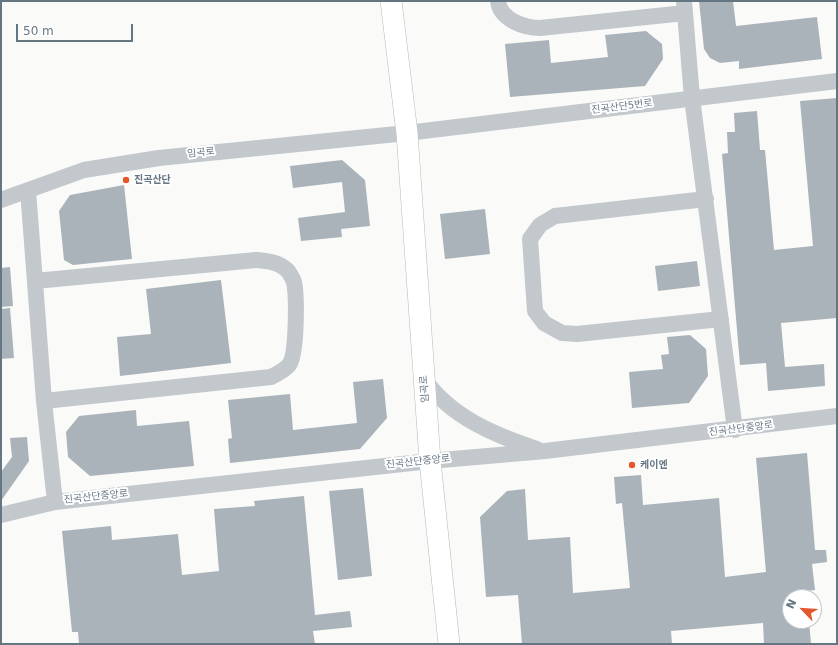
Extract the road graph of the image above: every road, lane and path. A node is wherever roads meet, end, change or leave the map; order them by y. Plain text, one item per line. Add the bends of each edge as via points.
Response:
1 (391, 1) edge
2 (498, 1) edge
3 (685, 7) edge
4 (837, 81) edge
5 (692, 98) junction
6 (407, 133) junction
7 (28, 190) junction
8 (706, 199) junction
9 (1, 200) edge
10 (35, 282) junction
11 (721, 319) junction
12 (424, 379) junction
13 (44, 401) junction
14 (837, 416) edge
15 (736, 430) junction
16 (545, 451) junction
17 (430, 461) junction
18 (55, 502) junction
19 (1, 516) edge
20 (449, 644) edge

1 - 6 main road, 임곡로
2 - 3 street via 508,18 526,28
3 - 5 street
4 - 5 street, 진곡산단5번로
5 - 6 street, 진곡산단5번로
5 - 8 street
6 - 7 street, 임곡로 via 159,158 84,170
6 - 12 main road, 임곡로
7 - 9 street, 임곡로
7 - 10 street
8 - 11 street
8 - 11 street via 555,216 540,225 530,239 535,311 544,323 556,330 577,334
10 - 13 street
10 - 13 street via 256,260 270,261 281,266 294,281 294,356 289,365 271,377
11 - 15 street
12 - 16 street via 441,399 480,428
12 - 17 main road, 임곡로
13 - 18 street
14 - 15 street, 진곡산단중앙로
15 - 16 street, 진곡산단중앙로
16 - 17 street, 진곡산단중앙로
17 - 18 street, 진곡산단중앙로
17 - 20 main road, 임곡로
18 - 19 street, 진곡산단중앙로

